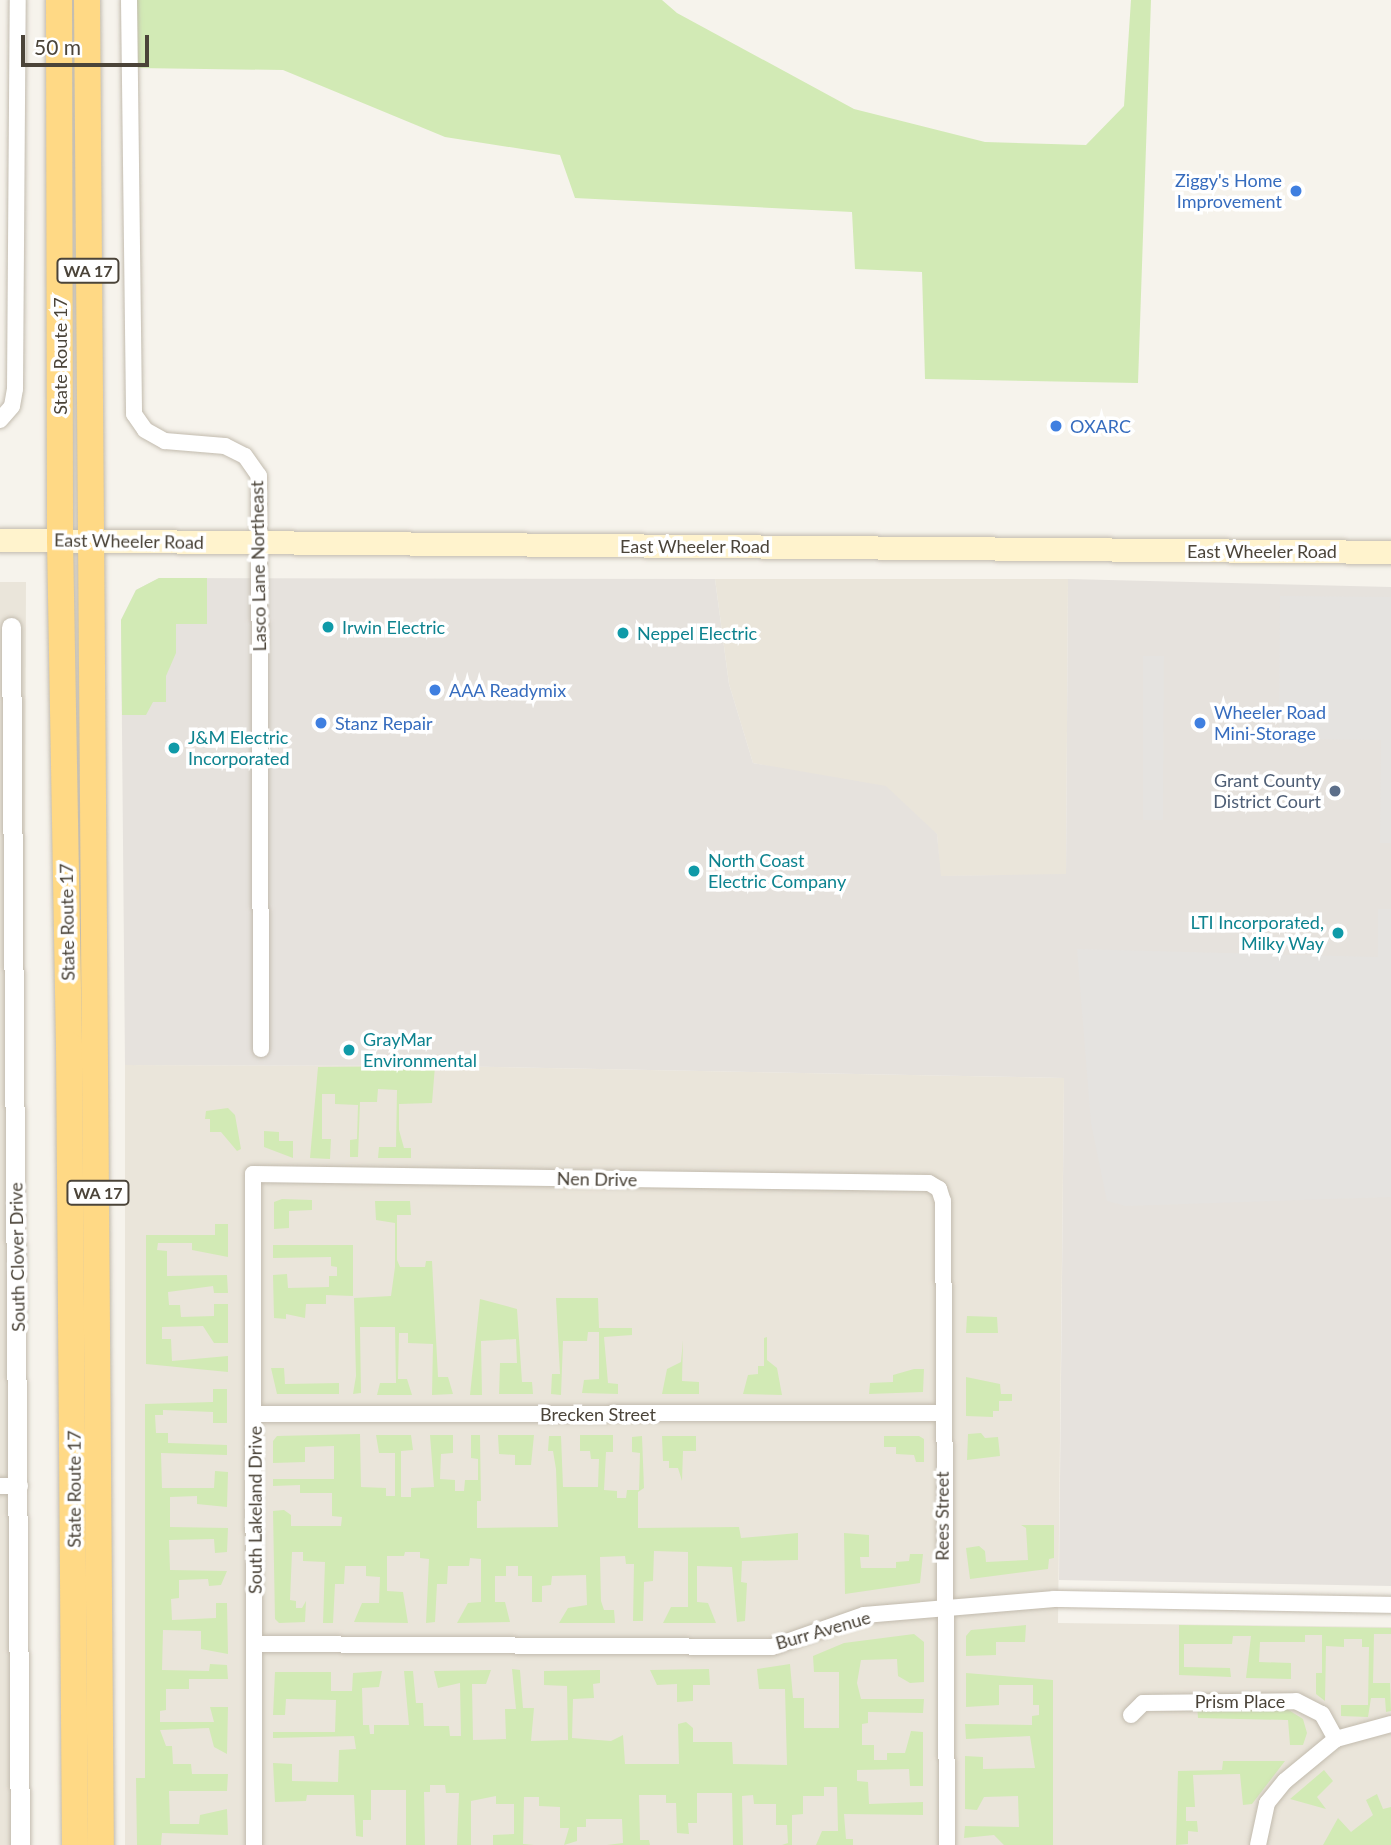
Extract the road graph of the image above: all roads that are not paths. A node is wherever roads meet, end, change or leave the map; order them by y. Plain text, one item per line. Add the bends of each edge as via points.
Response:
1 (18, 0) edge
2 (60, 0) edge
3 (87, 0) edge
4 (129, 0) edge
5 (0, 420) edge
6 (0, 540) edge
7 (60, 540) junction
8 (90, 541) junction
9 (258, 543) junction
10 (1391, 552) edge
11 (11, 627) dead end
12 (6, 684) edge
13 (261, 1049) dead end
14 (253, 1174) joint
15 (939, 1188) joint
16 (942, 1413) junction
17 (255, 1414) junction
18 (10, 1486) edge
19 (1391, 1605) edge
20 (944, 1608) junction
21 (254, 1644) junction
22 (1131, 1715) dead end
23 (1391, 1724) edge
24 (1336, 1739) junction
25 (20, 1845) edge
26 (75, 1845) edge
27 (101, 1845) edge
28 (254, 1845) edge
29 (947, 1845) edge
30 (1258, 1845) edge

1 - 5 street via 15,389 12,406
2 - 7 highway, State Route 17 / WA 17
3 - 8 highway, State Route 17 / WA 17
4 - 9 street, Lasco Lane Northeast via 134,414 145,430 165,441 225,446 245,456 259,476
6 - 7 main road, East Wheeler Road
7 - 8 main road, East Wheeler Road
7 - 26 highway, State Route 17 / WA 17
8 - 9 main road, East Wheeler Road
8 - 27 highway, State Route 17 / WA 17
9 - 10 main road, East Wheeler Road
9 - 13 street, Lasco Lane Northeast
11 - 12 street, South Clover Drive
12 - 18 street, South Clover Drive
14 - 15 street, Nen Drive via 929,1183
14 - 17 street, South Lakeland Drive
15 - 16 street, Rees Street via 943,1201
16 - 17 street, Brecken Street
16 - 20 street, Rees Street
17 - 21 street, South Lakeland Drive
18 - 25 street, South Clover Drive
19 - 20 street, Burr Avenue via 1054,1599
20 - 21 street, Burr Avenue via 855,1617 772,1647
20 - 29 street, Rees Street
21 - 28 street, South Lakeland Drive
22 - 24 street, Prism Place via 1143,1703 1296,1701 1322,1714
23 - 24 street
24 - 30 street via 1285,1781 1267,1803

